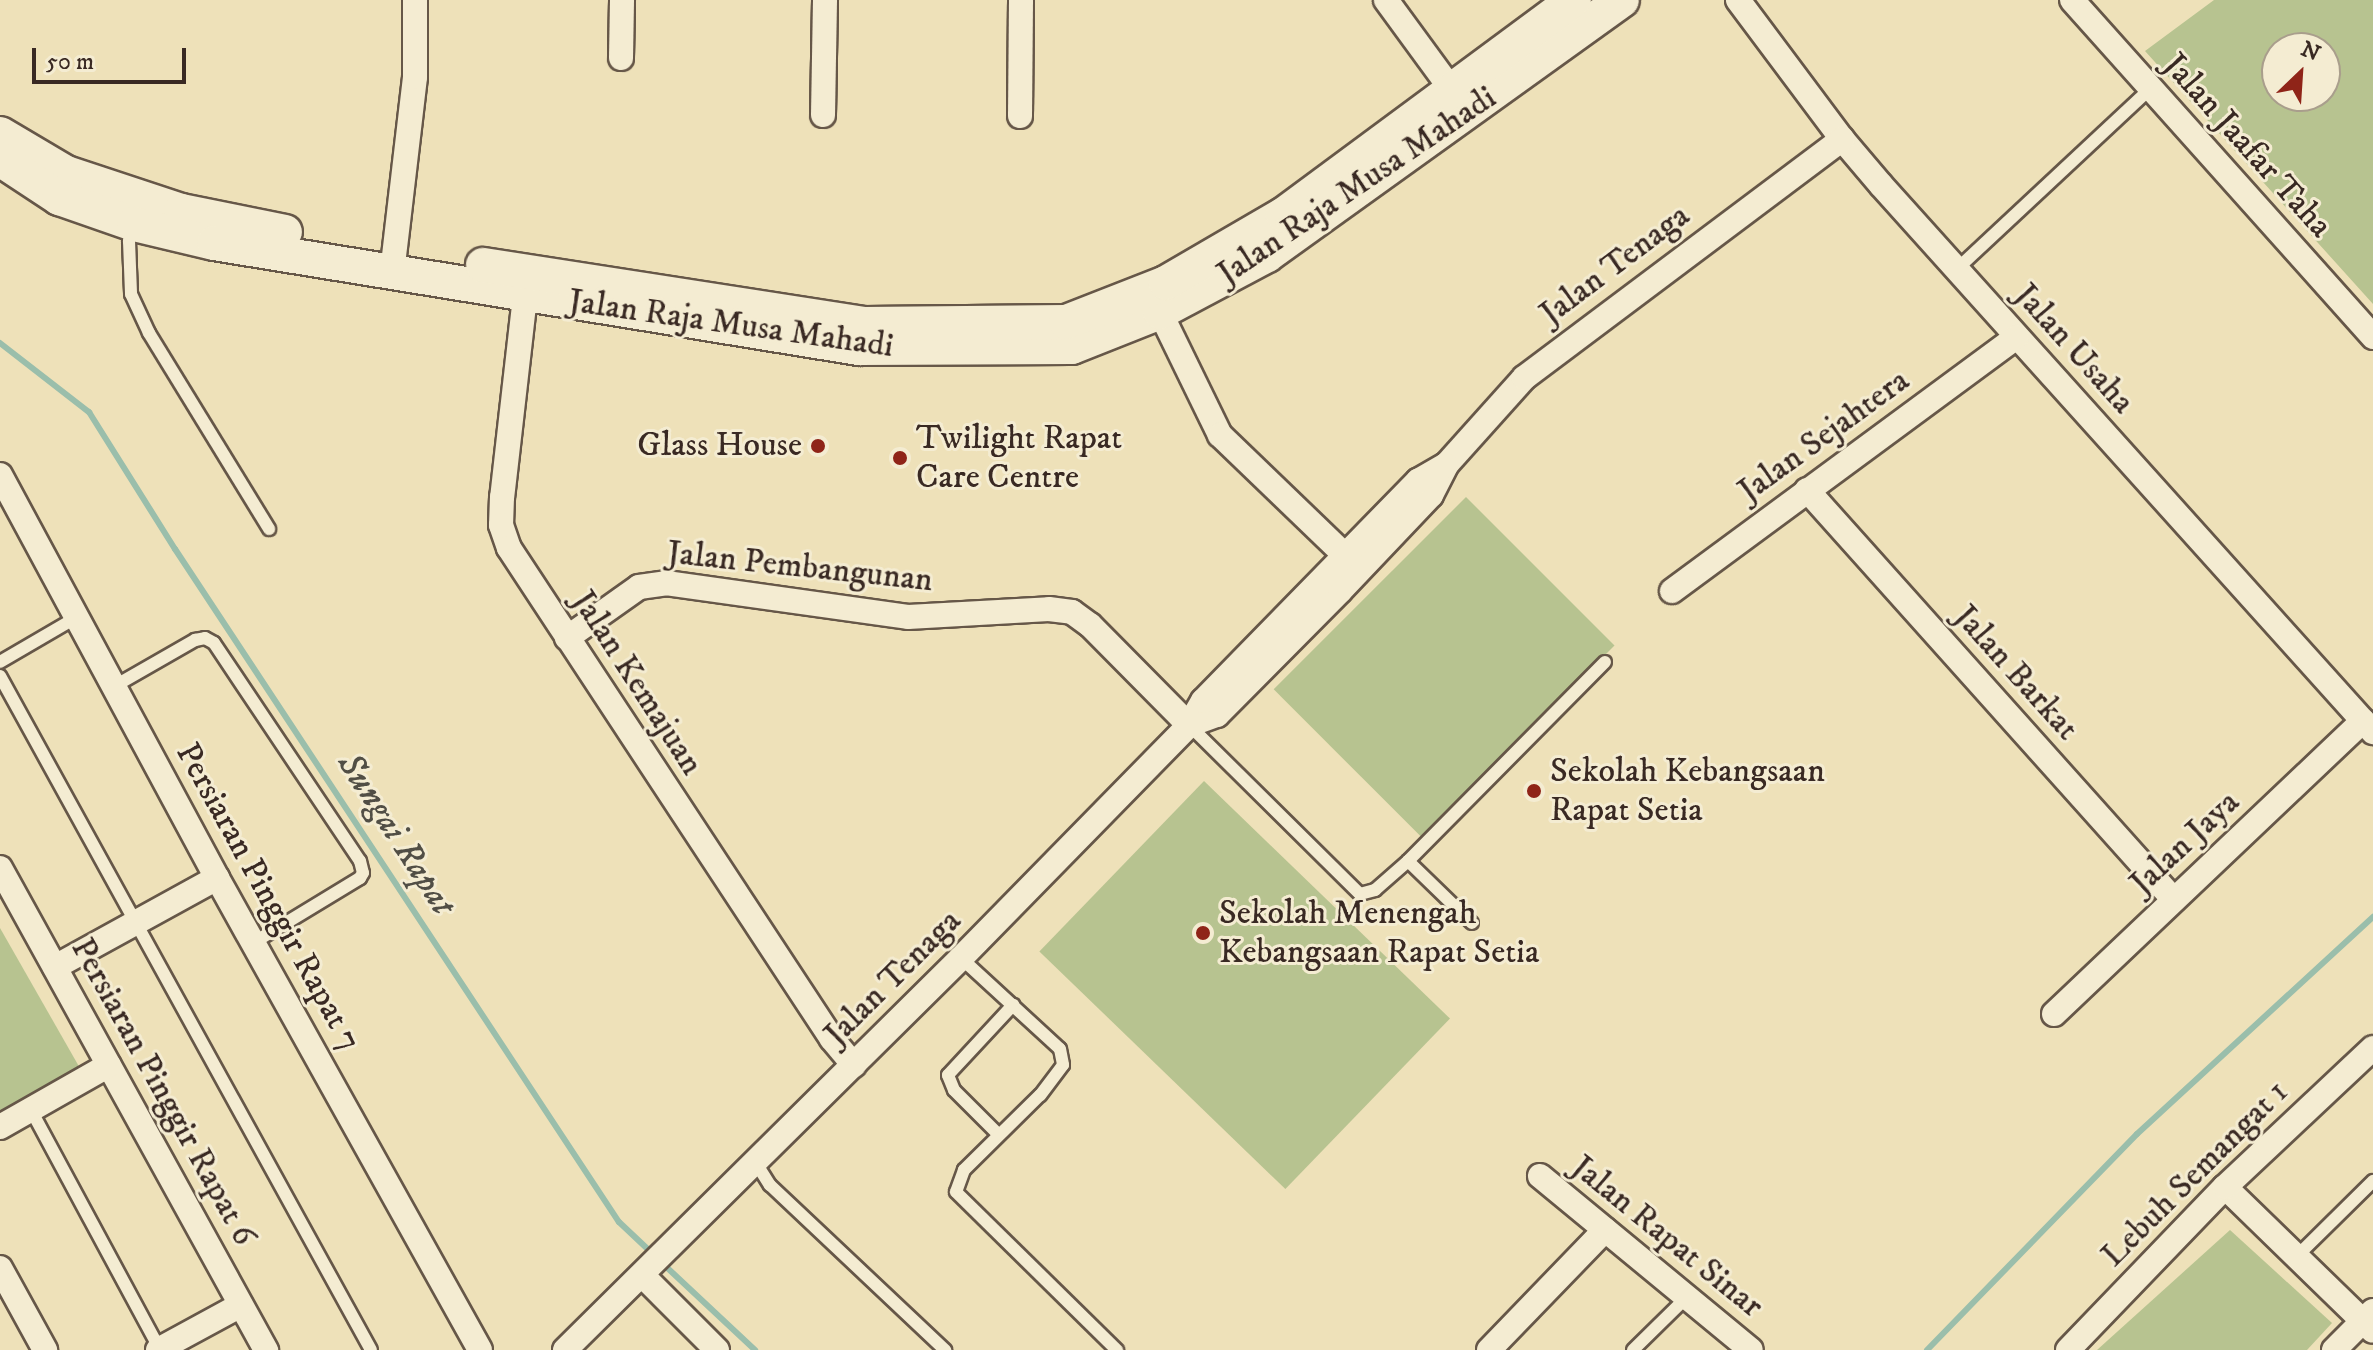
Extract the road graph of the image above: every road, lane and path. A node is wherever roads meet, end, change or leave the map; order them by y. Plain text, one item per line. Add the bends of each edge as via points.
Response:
1 (415, 0) edge
2 (622, 0) edge
3 (825, 0) edge
4 (1021, 0) edge
5 (1386, 0) edge
6 (1574, 0) edge
7 (1622, 0) edge
8 (1738, 0) edge
9 (2072, 0) edge
10 (621, 58) dead end
11 (2150, 89) junction
12 (1460, 101) junction
13 (823, 115) dead end
14 (1020, 116) dead end
15 (0, 134) edge
16 (1842, 139) junction
17 (0, 159) edge
18 (134, 224) junction
19 (394, 262) junction
20 (1958, 268) junction
21 (527, 283) junction
22 (1160, 312) junction
23 (2017, 337) junction
24 (2373, 337) edge
25 (0, 475) edge
26 (1807, 490) junction
27 (269, 529) dead end
28 (1352, 562) junction
29 (1672, 591) dead end
30 (77, 617) junction
31 (567, 638) junction
32 (0, 662) edge
33 (1605, 662) dead end
34 (0, 676) edge
35 (113, 687) junction
36 (1189, 725) junction
37 (2368, 726) edge
38 (1408, 861) junction
39 (0, 868) edge
40 (217, 878) junction
41 (2174, 900) junction
42 (135, 922) junction
43 (1472, 923) dead end
44 (253, 943) junction
45 (961, 958) junction
46 (55, 967) junction
47 (1013, 1005) junction
48 (2054, 1014) dead end
49 (2373, 1048) edge
50 (109, 1065) junction
51 (854, 1065) junction
52 (31, 1110) junction
53 (0, 1127) edge
54 (998, 1134) junction
55 (756, 1163) junction
56 (1540, 1176) dead end
57 (2373, 1181) edge
58 (2225, 1187) junction
59 (1605, 1230) junction
60 (2297, 1256) junction
61 (651, 1266) junction
62 (0, 1268) edge
63 (1687, 1297) junction
64 (241, 1305) junction
65 (2370, 1321) edge
66 (705, 1343) edge
67 (45, 1350) edge
68 (159, 1350) edge
69 (266, 1350) edge
70 (371, 1350) edge
71 (480, 1350) edge
72 (565, 1350) edge
73 (945, 1350) edge
74 (1117, 1350) edge
75 (1489, 1350) edge
76 (1633, 1350) edge
77 (1751, 1350) edge
78 (2068, 1350) edge
79 (2334, 1350) edge

1 - 19 street via 414,90
2 - 10 street
3 - 13 street
4 - 14 street
5 - 12 street
6 - 12 main road, Jalan Raja Musa Mahadi
7 - 12 main road, Jalan Raja Musa Mahadi
8 - 16 street, Jalan Usaha
9 - 11 street, Jalan Jaafar Taha
11 - 20 lane
11 - 24 street, Jalan Jaafar Taha
12 - 21 main road, Jalan Raja Musa Mahadi via 1166,283 1066,322 865,324
12 - 22 main road, Jalan Raja Musa Mahadi via 1267,255
15 - 19 main road, Jalan Raja Musa Mahadi via 66,173 181,211
16 - 20 street, Jalan Usaha
16 - 28 street, Jalan Tenaga via 1524,378 1446,465 1431,495 1392,521
17 - 18 main road, Jalan Raja Musa Mahadi via 59,198
18 - 19 main road, Jalan Raja Musa Mahadi via 214,243
18 - 27 lane via 129,241 131,294 149,333
19 - 21 main road, Jalan Raja Musa Mahadi
20 - 23 street, Jalan Usaha
21 - 22 main road, Jalan Raja Musa Mahadi via 859,348 1072,347
21 - 31 street, Jalan Kemajuan via 501,525 509,548
22 - 28 street via 1220,435
23 - 26 street, Jalan Sejahtera
23 - 37 street, Jalan Usaha
25 - 30 street, Persiaran Pinggir Rapat 7
26 - 29 street, Jalan Sejahtera
26 - 41 street, Jalan Barkat
28 - 36 street, Jalan Tenaga via 1265,654 1217,715
30 - 32 lane
30 - 35 street, Persiaran Pinggir Rapat 7
31 - 36 street, Jalan Pembangunan via 639,587 666,583 908,617 1072,612
31 - 51 street, Jalan Kemajuan
33 - 38 lane
34 - 42 lane
35 - 40 street, Persiaran Pinggir Rapat 7
35 - 44 lane via 195,640 214,643 360,861 360,878
36 - 38 lane via 1360,894 1375,890
36 - 45 street, Jalan Tenaga
37 - 41 street, Jalan Jaya
38 - 43 lane
39 - 46 street, Persiaran Pinggir Rapat 6
40 - 42 street
40 - 44 street, Persiaran Pinggir Rapat 7
41 - 48 street, Jalan Jaya
42 - 46 street
42 - 70 lane
44 - 71 street, Persiaran Pinggir Rapat 7
45 - 47 lane
45 - 51 street, Jalan Tenaga
46 - 50 street, Persiaran Pinggir Rapat 6
47 - 54 lane via 948,1075 954,1090
47 - 54 lane via 1060,1049 1063,1065
49 - 58 street, Lebuh Semangat 1
50 - 52 street
50 - 64 street, Persiaran Pinggir Rapat 6
51 - 55 street, Jalan Tenaga
52 - 53 street
52 - 68 lane
54 - 74 lane via 964,1170 956,1192
55 - 61 street, Jalan Tenaga
55 - 73 lane via 770,1185
56 - 59 street, Jalan Rapat Sinar
57 - 60 lane
58 - 60 street
58 - 78 street, Lebuh Semangat 1
59 - 63 street, Jalan Rapat Sinar
59 - 75 street
60 - 65 street
61 - 66 street
61 - 72 street, Jalan Tenaga
62 - 67 street
63 - 76 lane
63 - 77 street, Jalan Rapat Sinar
64 - 68 street
64 - 69 street, Persiaran Pinggir Rapat 6
65 - 79 street

